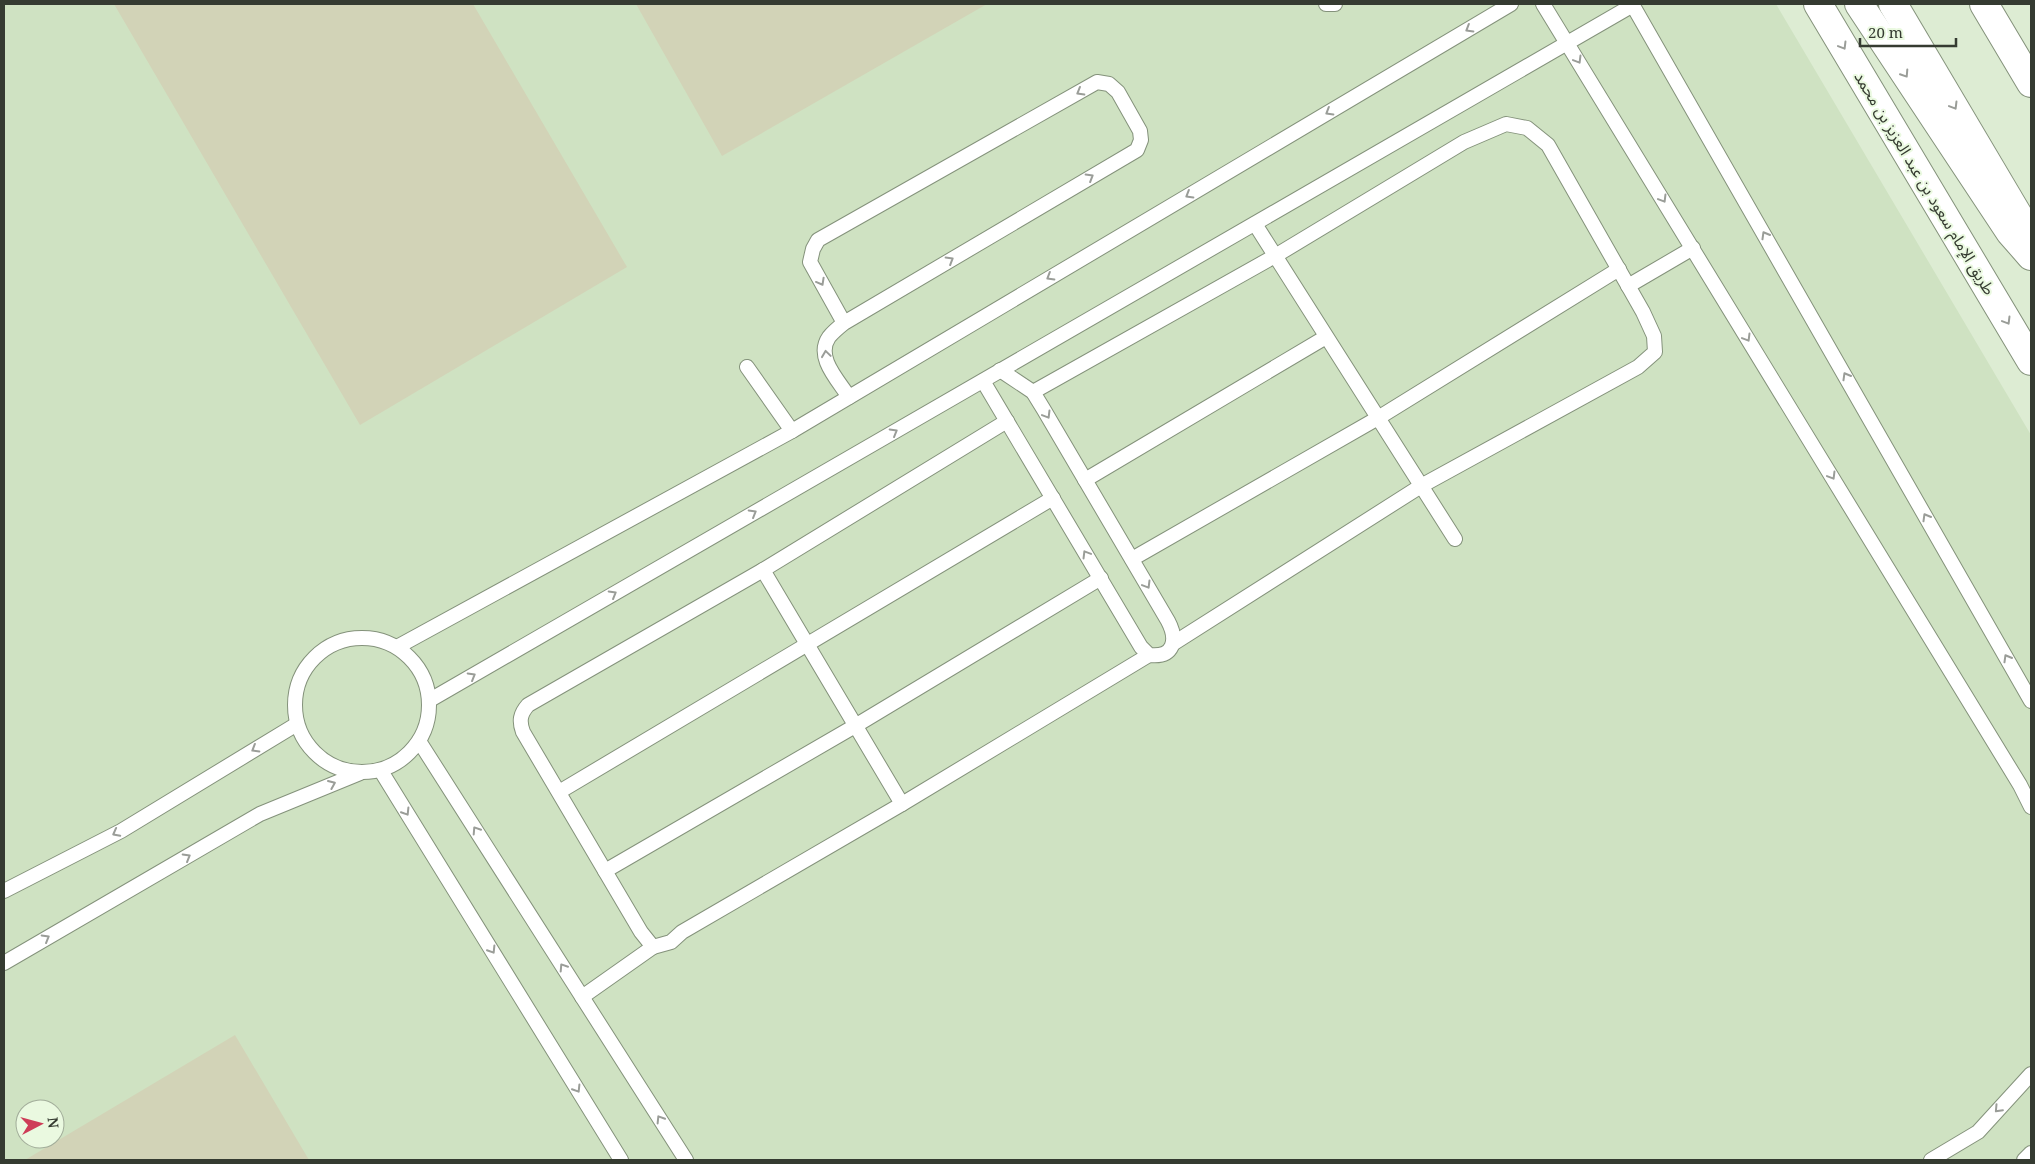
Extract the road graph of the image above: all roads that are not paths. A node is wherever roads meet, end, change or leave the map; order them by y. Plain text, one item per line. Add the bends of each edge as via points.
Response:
1 (1326, 4) edge
2 (1335, 4) edge
3 (1511, 4) edge
4 (1543, 4) edge
5 (1633, 4) edge
6 (1818, 4) edge
7 (1859, 4) edge
8 (1893, 4) edge
9 (1984, 4) edge
10 (1568, 43) junction
11 (2031, 83) edge
12 (1255, 224) junction
13 (2031, 237) edge
14 (1692, 248) junction
15 (1275, 256) junction
16 (2031, 256) edge
17 (1618, 269) junction
18 (1628, 286) junction
19 (844, 323) junction
20 (1326, 337) junction
21 (2031, 361) edge
22 (747, 367) dead end
23 (1000, 370) junction
24 (983, 380) junction
25 (1033, 392) junction
26 (849, 396) junction
27 (1378, 418) junction
28 (1007, 421) junction
29 (792, 431) junction
30 (1085, 480) junction
31 (1421, 486) junction
32 (1053, 498) junction
33 (1454, 539) dead end
34 (1132, 558) junction
35 (763, 570) junction
36 (1100, 578) junction
37 (1174, 643) junction
38 (807, 644) junction
39 (397, 647) junction
40 (1149, 656) junction
41 (430, 700) junction
42 (2031, 701) edge
43 (297, 724) junction
44 (856, 726) junction
45 (419, 741) junction
46 (381, 771) junction
47 (360, 773) junction
48 (559, 792) junction
49 (902, 804) junction
50 (2031, 807) edge
51 (605, 871) junction
52 (4, 891) edge
53 (653, 947) junction
54 (4, 962) edge
55 (582, 997) junction
56 (2031, 1074) edge
57 (2031, 1153) edge
58 (621, 1160) edge
59 (686, 1160) edge
60 (1931, 1160) edge
61 (2024, 1160) edge

1 - 2 lane
3 -> 26 lane
4 - 10 lane
5 - 10 lane
42 -> 5 lane
6 -> 21 street, طريق الإمام سعود بن عبد العزيز بن محمد
7 -> 16 street via 2010,232
8 -> 13 street
9 - 11 street
10 - 12 lane
10 -> 14 lane
12 - 15 lane
12 - 23 lane
14 - 18 lane
14 -> 50 lane
15 - 17 lane via 1464,142 1506,124 1528,128 1548,146
15 - 20 lane
15 - 25 lane
17 - 18 lane
17 - 27 lane
18 - 31 lane via 1654,336 1656,352 1638,367
19 -> 19 lane via 1136,150 1141,140 1140,131 1118,92 1109,84 1097,82 818,240 810,262
26 -> 19 lane via 826,360 825,347
20 - 27 lane
20 - 30 lane
22 - 29 lane
23 - 24 lane
23 - 25 lane
24 - 28 lane
41 -> 24 lane
25 -> 30 lane
26 - 29 lane
27 - 31 lane
27 - 34 lane
28 - 32 lane
28 - 35 lane
29 - 39 lane
30 - 34 lane
31 - 33 lane
31 - 37 lane
36 -> 32 lane
32 - 38 lane
34 -> 37 lane via 1173,630
35 - 38 lane
35 - 48 lane via 528,705 522,712 520,724
36 - 40 lane
36 - 44 lane
37 - 40 lane via 1168,652
38 - 44 lane
38 - 48 lane
39 - 41 lane via 413,661 424,679
39 - 43 lane via 375,638 352,638 330,645 311,660 299,680 294,702
40 - 49 lane
41 - 45 lane via 428,722
43 - 47 lane via 306,743 320,759 338,769
43 -> 52 lane via 122,831
44 - 49 lane
44 - 51 lane
45 - 46 lane via 402,760
55 -> 45 lane
46 - 47 lane
46 -> 58 lane
54 -> 47 lane via 260,814
48 - 51 lane
49 - 53 lane via 682,932 671,942
51 - 53 lane
53 - 55 lane
59 -> 55 lane
56 -> 60 lane via 1978,1132
57 - 61 lane

